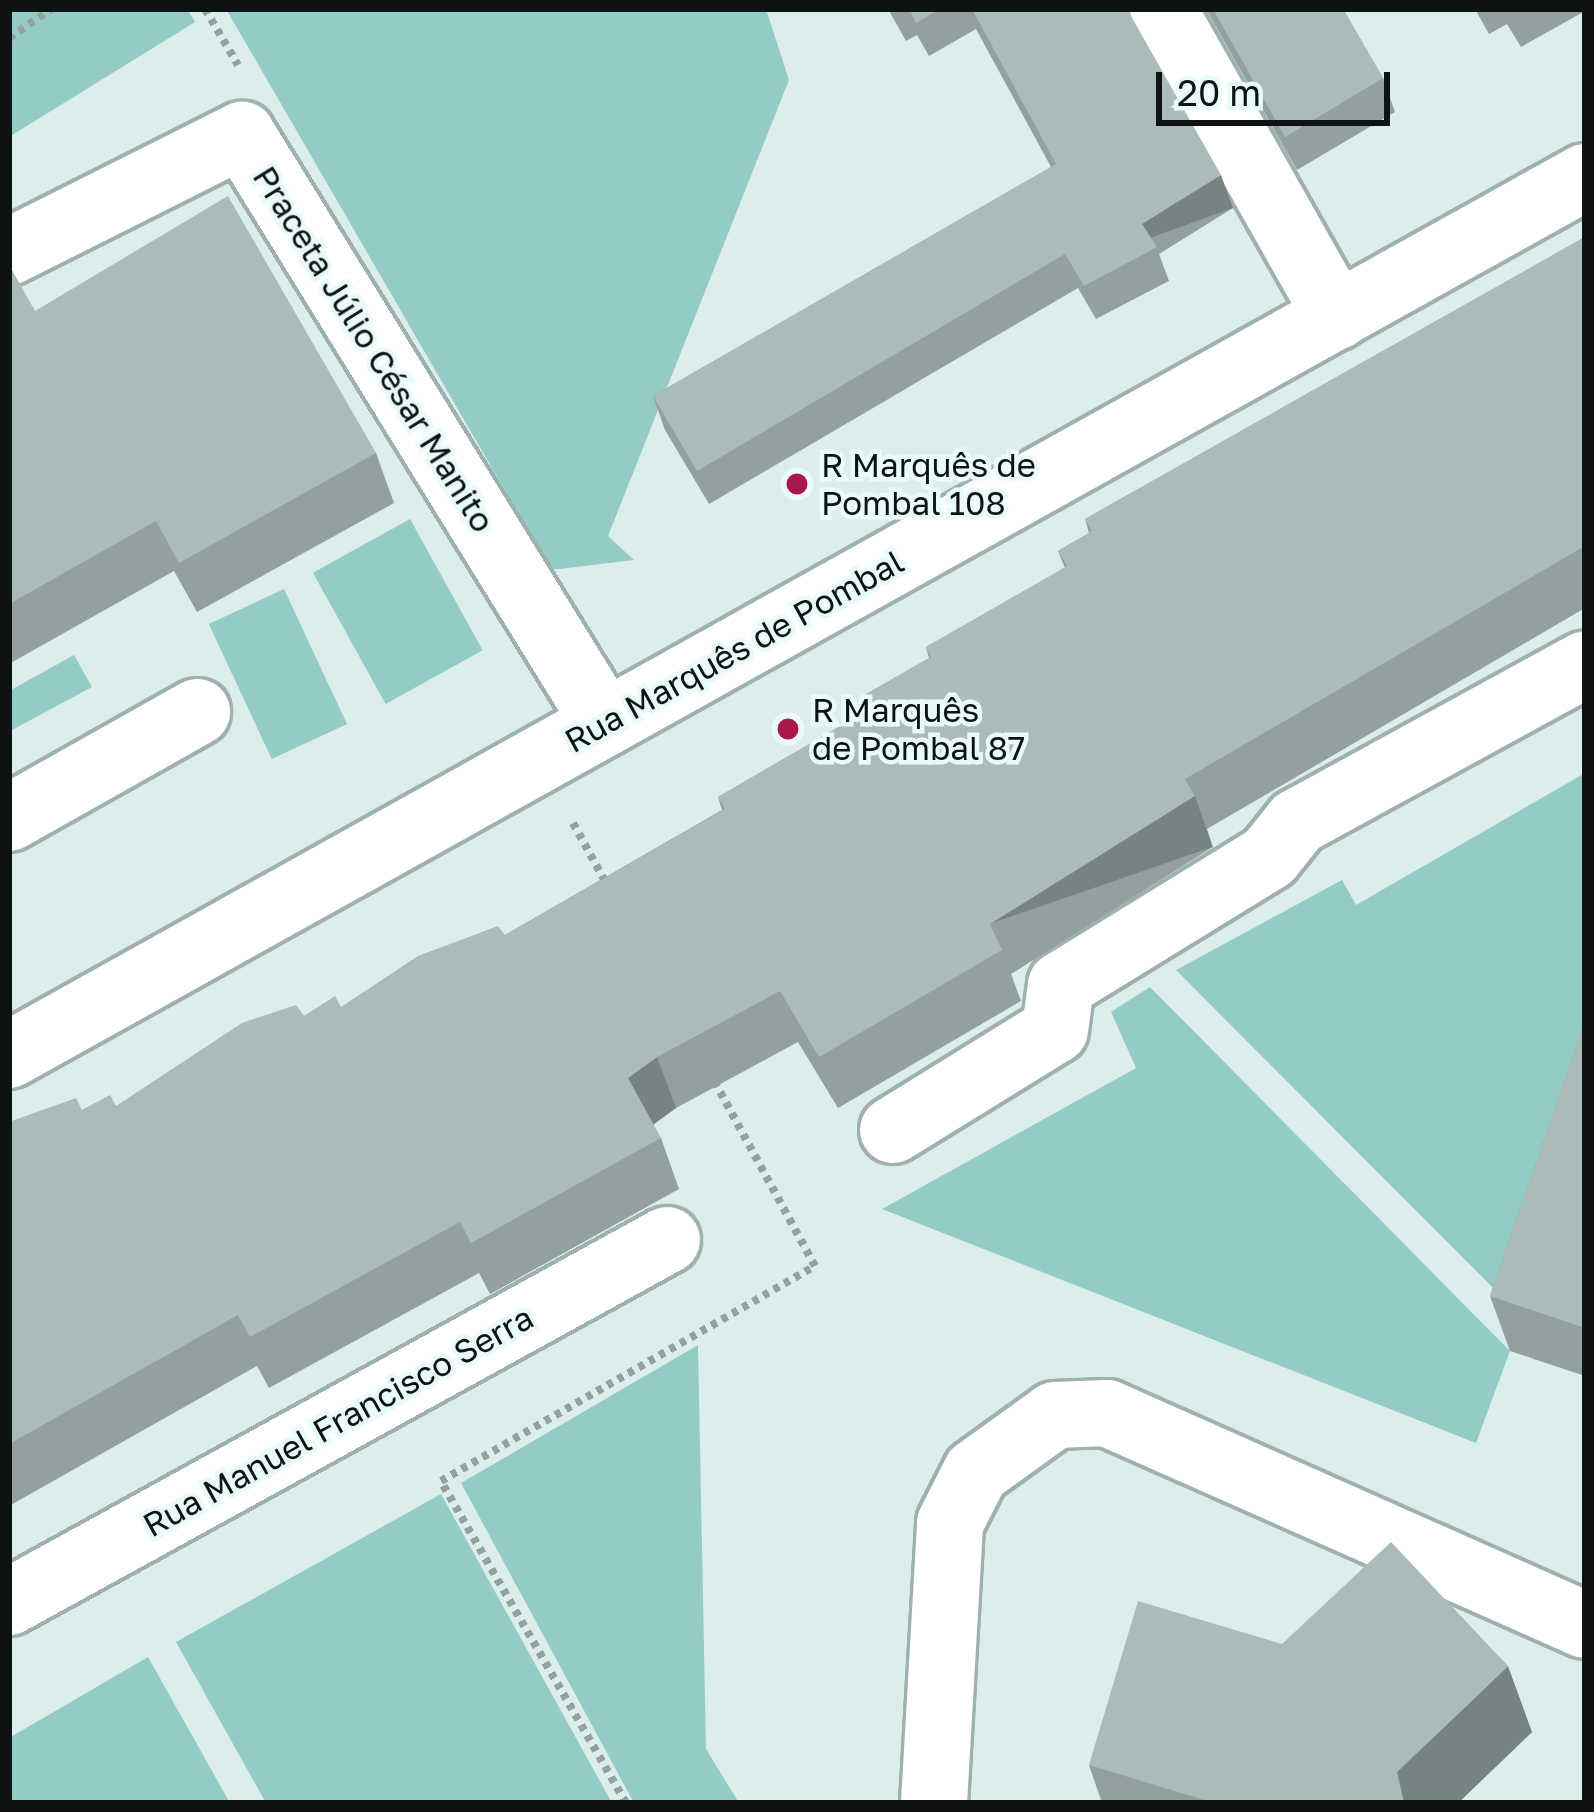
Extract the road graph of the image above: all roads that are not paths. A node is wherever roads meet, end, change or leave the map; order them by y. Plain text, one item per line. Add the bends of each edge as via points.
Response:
1 (1163, 9) edge
2 (1585, 177) edge
3 (9, 252) edge
4 (1337, 316) junction
5 (1585, 664) edge
6 (197, 712) dead end
7 (605, 723) junction
8 (9, 818) edge
9 (9, 1055) edge
10 (893, 1130) dead end
11 (667, 1240) dead end
12 (9, 1602) edge
13 (1585, 1625) edge
14 (934, 1803) edge

1 - 4 street
2 - 4 street, Rua Marquês de Pombal
3 - 7 street, Praceta Júlio César Manito via 242,135
4 - 7 street, Rua Marquês de Pombal
5 - 10 street via 1297,822 1269,857 1060,985 1055,1030
6 - 8 street
7 - 9 street, Rua Marquês de Pombal
11 - 12 street, Rua Manuel Francisco Serra
13 - 14 street via 1107,1413 1055,1415 976,1472 950,1523

